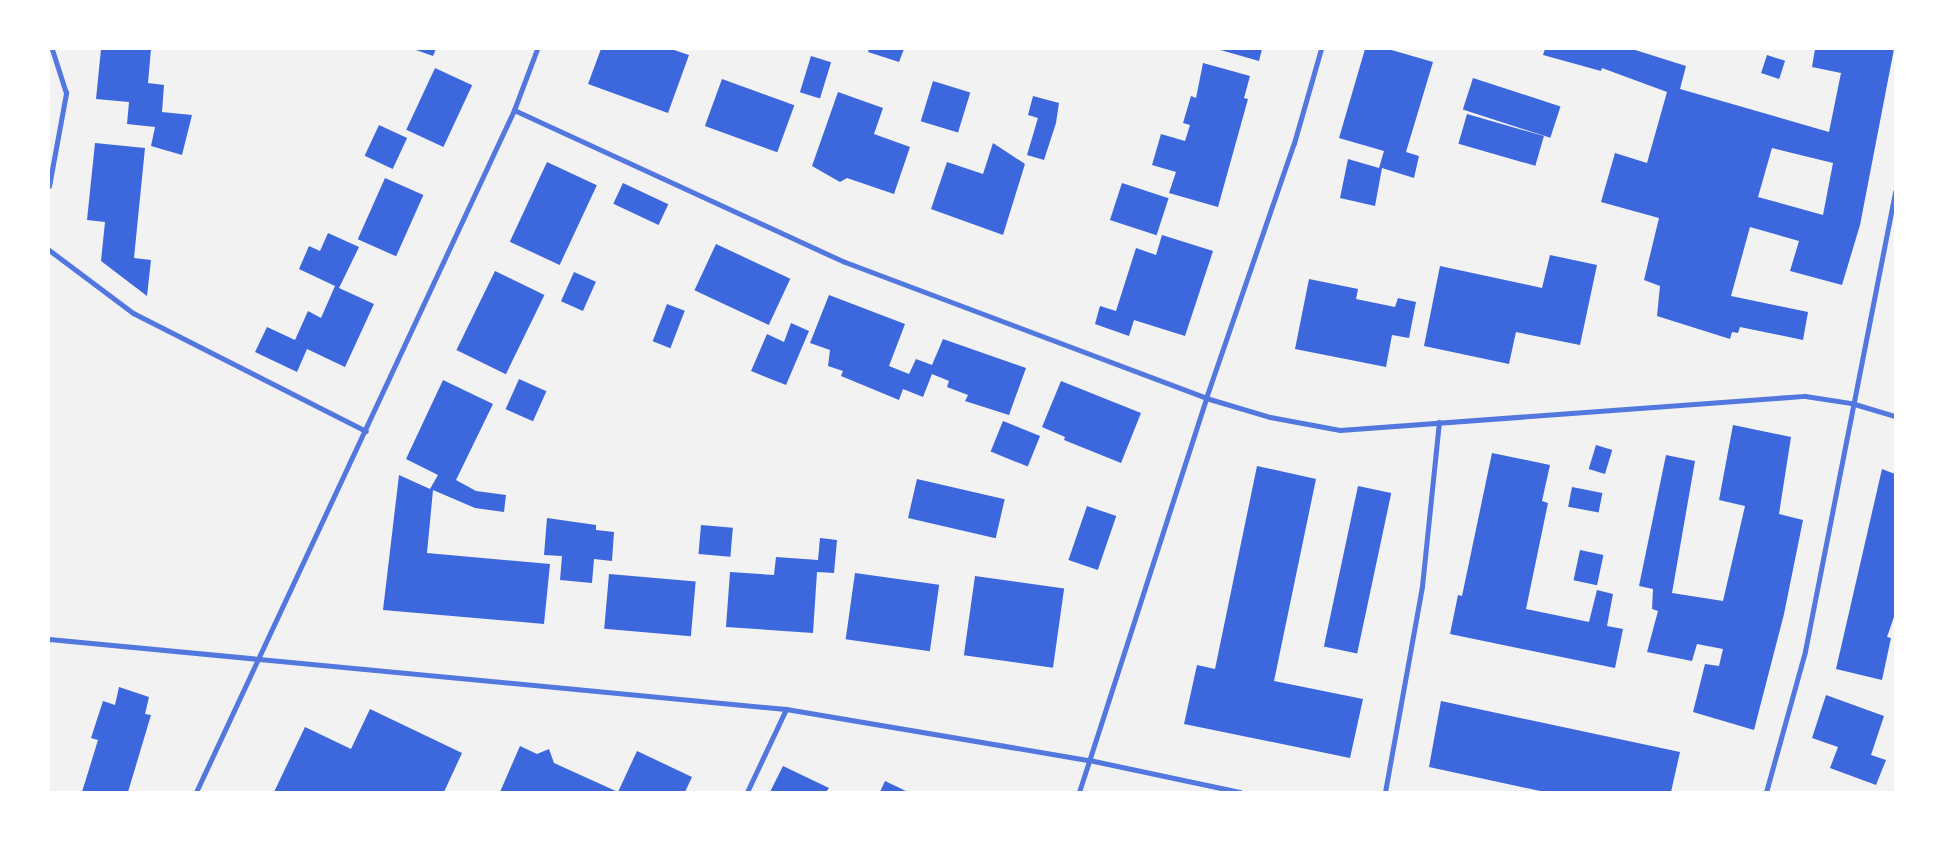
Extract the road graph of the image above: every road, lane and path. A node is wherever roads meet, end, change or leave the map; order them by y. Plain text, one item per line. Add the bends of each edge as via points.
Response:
1 (52, 49) edge
2 (537, 49) edge
3 (1321, 49) edge
4 (514, 110) junction
5 (49, 186) edge
6 (1895, 192) edge
7 (49, 250) edge
8 (1206, 398) junction
9 (1851, 403) junction
10 (1895, 416) edge
11 (1439, 422) junction
12 (366, 431) junction
13 (49, 639) edge
14 (260, 658) junction
15 (786, 709) junction
16 (1089, 760) junction
17 (196, 792) edge
18 (746, 792) edge
19 (1079, 792) edge
20 (1240, 792) edge
21 (1385, 792) edge
22 (1766, 792) edge

1 - 5 street via 66,93
2 - 4 street
3 - 8 street via 1294,143
4 - 8 street via 845,262
4 - 12 street
6 - 9 street
7 - 12 street via 132,313
8 - 11 street via 1270,417 1340,430
8 - 16 street
9 - 10 street
9 - 11 street via 1805,396
9 - 22 street via 1804,651
11 - 21 street via 1422,586
12 - 14 street
13 - 14 street
14 - 15 street
14 - 17 street
15 - 16 street
15 - 18 street
16 - 19 street
16 - 20 street

